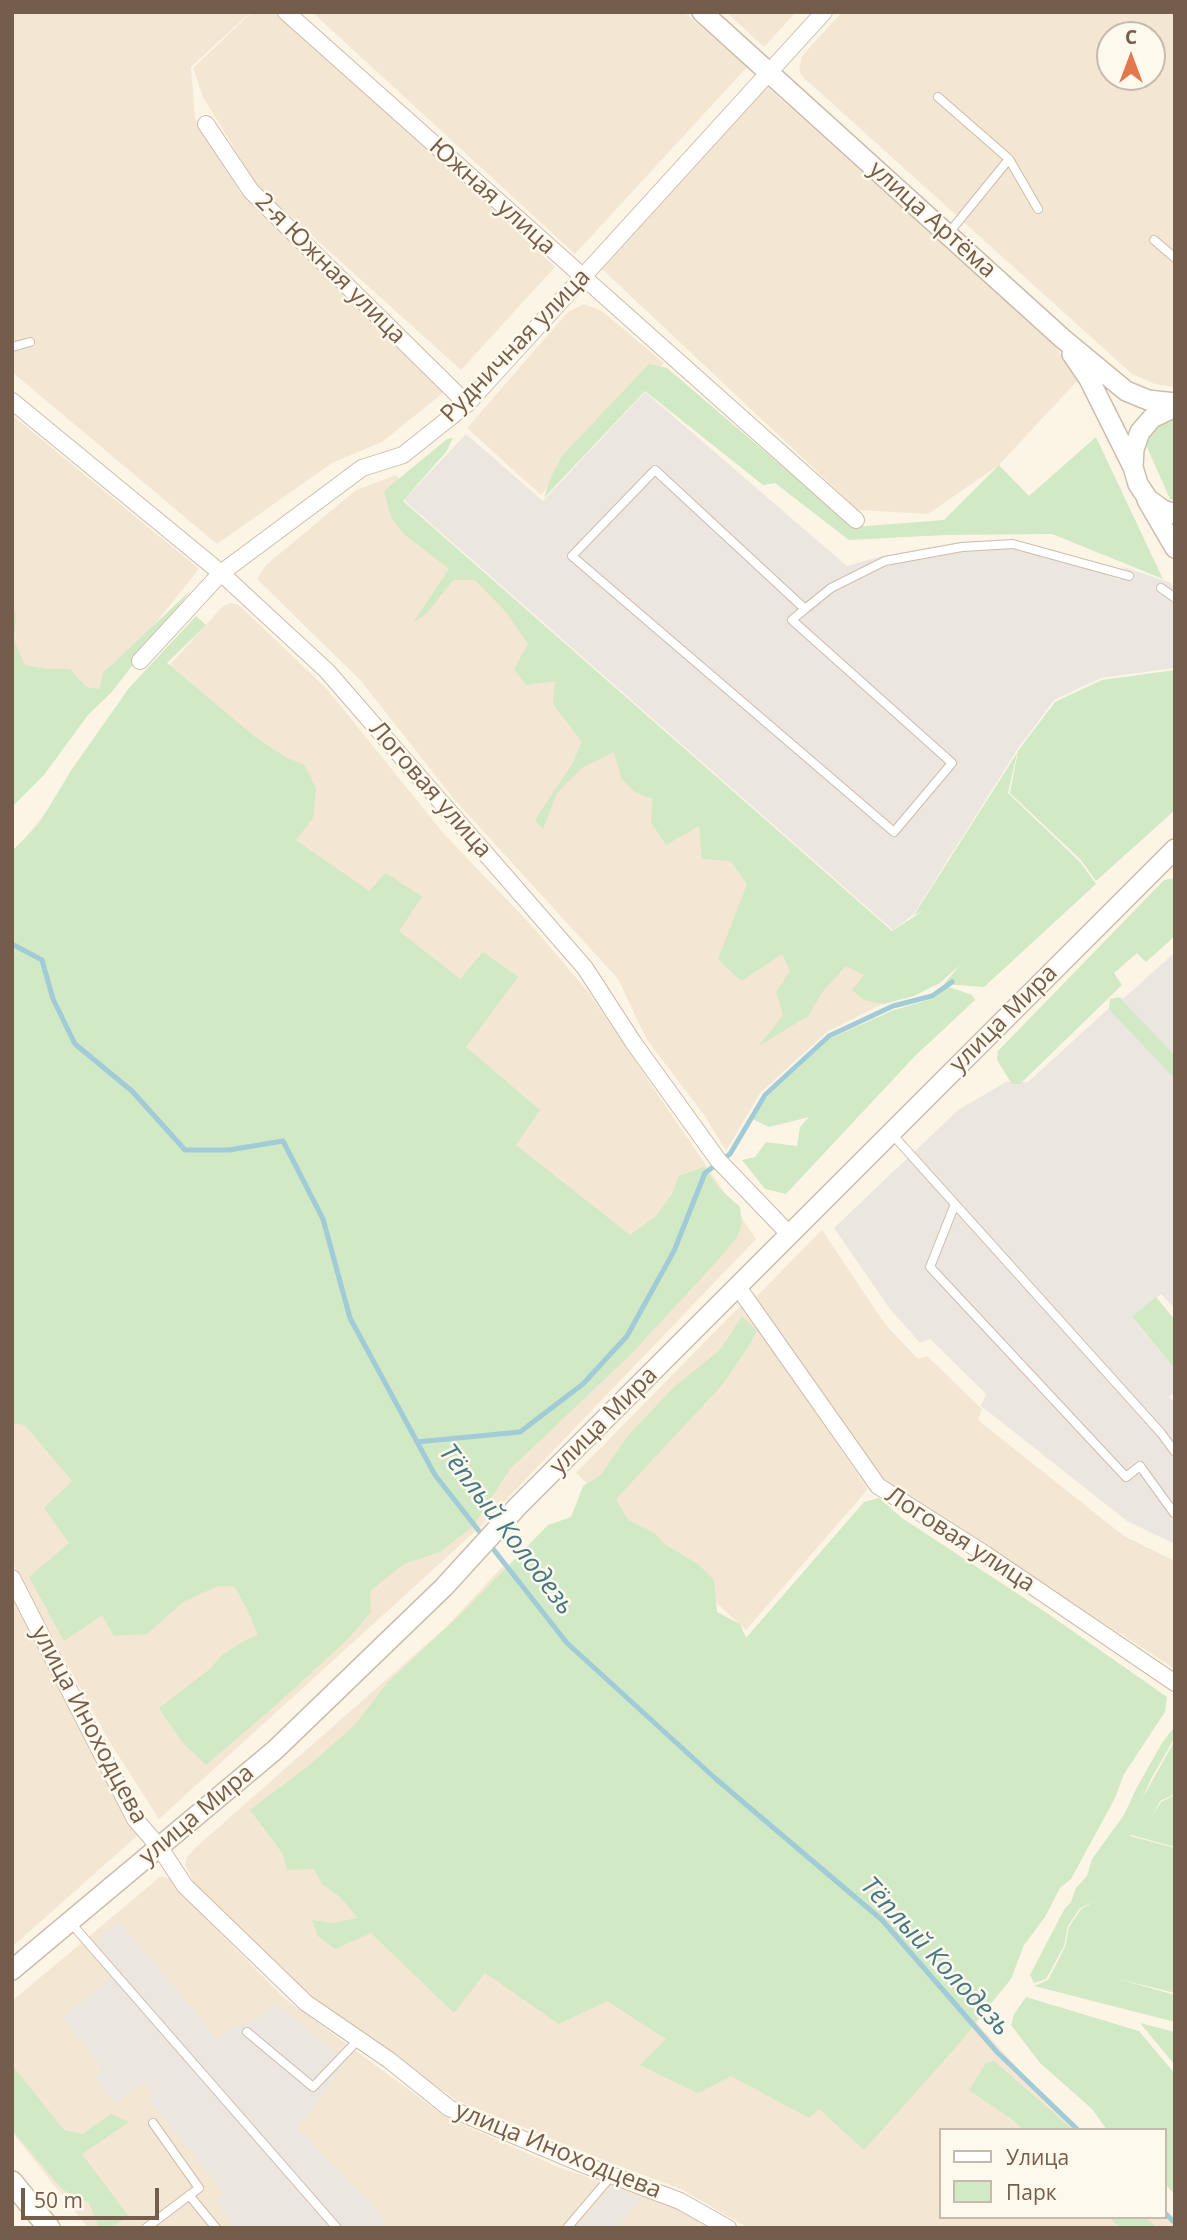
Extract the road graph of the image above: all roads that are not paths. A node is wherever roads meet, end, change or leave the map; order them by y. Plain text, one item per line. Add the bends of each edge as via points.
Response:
1 (285, 12) edge
2 (702, 12) edge
3 (824, 12) edge
4 (769, 73) junction
5 (938, 97) dead end
6 (206, 124) dead end
7 (1009, 159) junction
8 (1038, 209) dead end
9 (948, 234) junction
10 (1154, 240) dead end
11 (1175, 258) edge
12 (582, 278) junction
13 (1062, 338) junction
14 (30, 342) dead end
15 (12, 347) edge
16 (12, 401) edge
17 (467, 404) junction
18 (1175, 405) edge
19 (1136, 476) junction
20 (1175, 514) edge
21 (856, 520) dead end
22 (1175, 548) edge
23 (221, 573) junction
24 (1129, 576) dead end
25 (1161, 588) dead end
26 (1175, 598) edge
27 (806, 609) junction
28 (140, 661) dead end
29 (1175, 849) edge
30 (890, 1132) junction
31 (955, 1204) junction
32 (789, 1234) junction
33 (738, 1287) junction
34 (1175, 1452) edge
35 (1174, 1513) edge
36 (12, 1578) edge
37 (1175, 1683) edge
38 (160, 1847) junction
39 (70, 1922) junction
40 (12, 1970) edge
41 (247, 2032) dead end
42 (359, 2039) junction
43 (153, 2123) dead end
44 (612, 2174) junction
45 (12, 2182) edge
46 (189, 2195) junction
47 (49, 2228) edge
48 (146, 2228) edge
49 (216, 2228) edge
50 (337, 2228) edge
51 (567, 2228) edge
52 (728, 2228) edge

1 - 12 street, Южная улица
2 - 4 street, улица Артёма
3 - 4 street, Рудничная улица
4 - 9 street, улица Артёма
4 - 12 street, Рудничная улица
5 - 7 lane
6 - 17 street, 2-я Южная улица via 251,191
7 - 8 lane
7 - 9 lane
9 - 13 street, улица Артёма
10 - 11 lane
12 - 17 street, Рудничная улица
12 - 21 street, Южная улица
13 - 18 street, улица Артёма via 1126,391
13 - 19 street via 1089,379
14 - 15 lane
16 - 23 street, Логовая улица
17 - 23 street, Рудничная улица via 403,455 362,468
18 - 19 street, улица Артёма via 1152,418 1140,432 1134,449
19 - 20 street via 1148,499
19 - 22 street
23 - 28 street, Рудничная улица
23 - 32 street, Логовая улица via 327,671 585,968 718,1160
24 - 27 lane via 1013,544 962,547 886,561 831,588
25 - 26 lane
27 - 27 lane via 655,470 572,556 894,832 952,763 792,621
29 - 30 street, улица Мира
30 - 31 lane
30 - 32 street, улица Мира
31 - 34 lane
31 - 35 lane via 930,1267 1126,1477 1140,1466
32 - 33 street, улица Мира
33 - 37 street, Логовая улица via 878,1486
33 - 38 street, улица Мира via 518,1506 444,1587 275,1749
36 - 38 street, улица Иноходцева via 135,1819
38 - 39 street, улица Мира
38 - 42 street, улица Иноходцева via 185,1886 306,2003
39 - 40 street, улица Мира
39 - 50 lane
41 - 42 lane via 313,2087
42 - 44 street, улица Иноходцева via 449,2108
43 - 46 lane via 199,2188
44 - 51 lane
44 - 52 street, улица Иноходцева via 680,2201
45 - 47 main road
46 - 48 lane
46 - 49 lane

